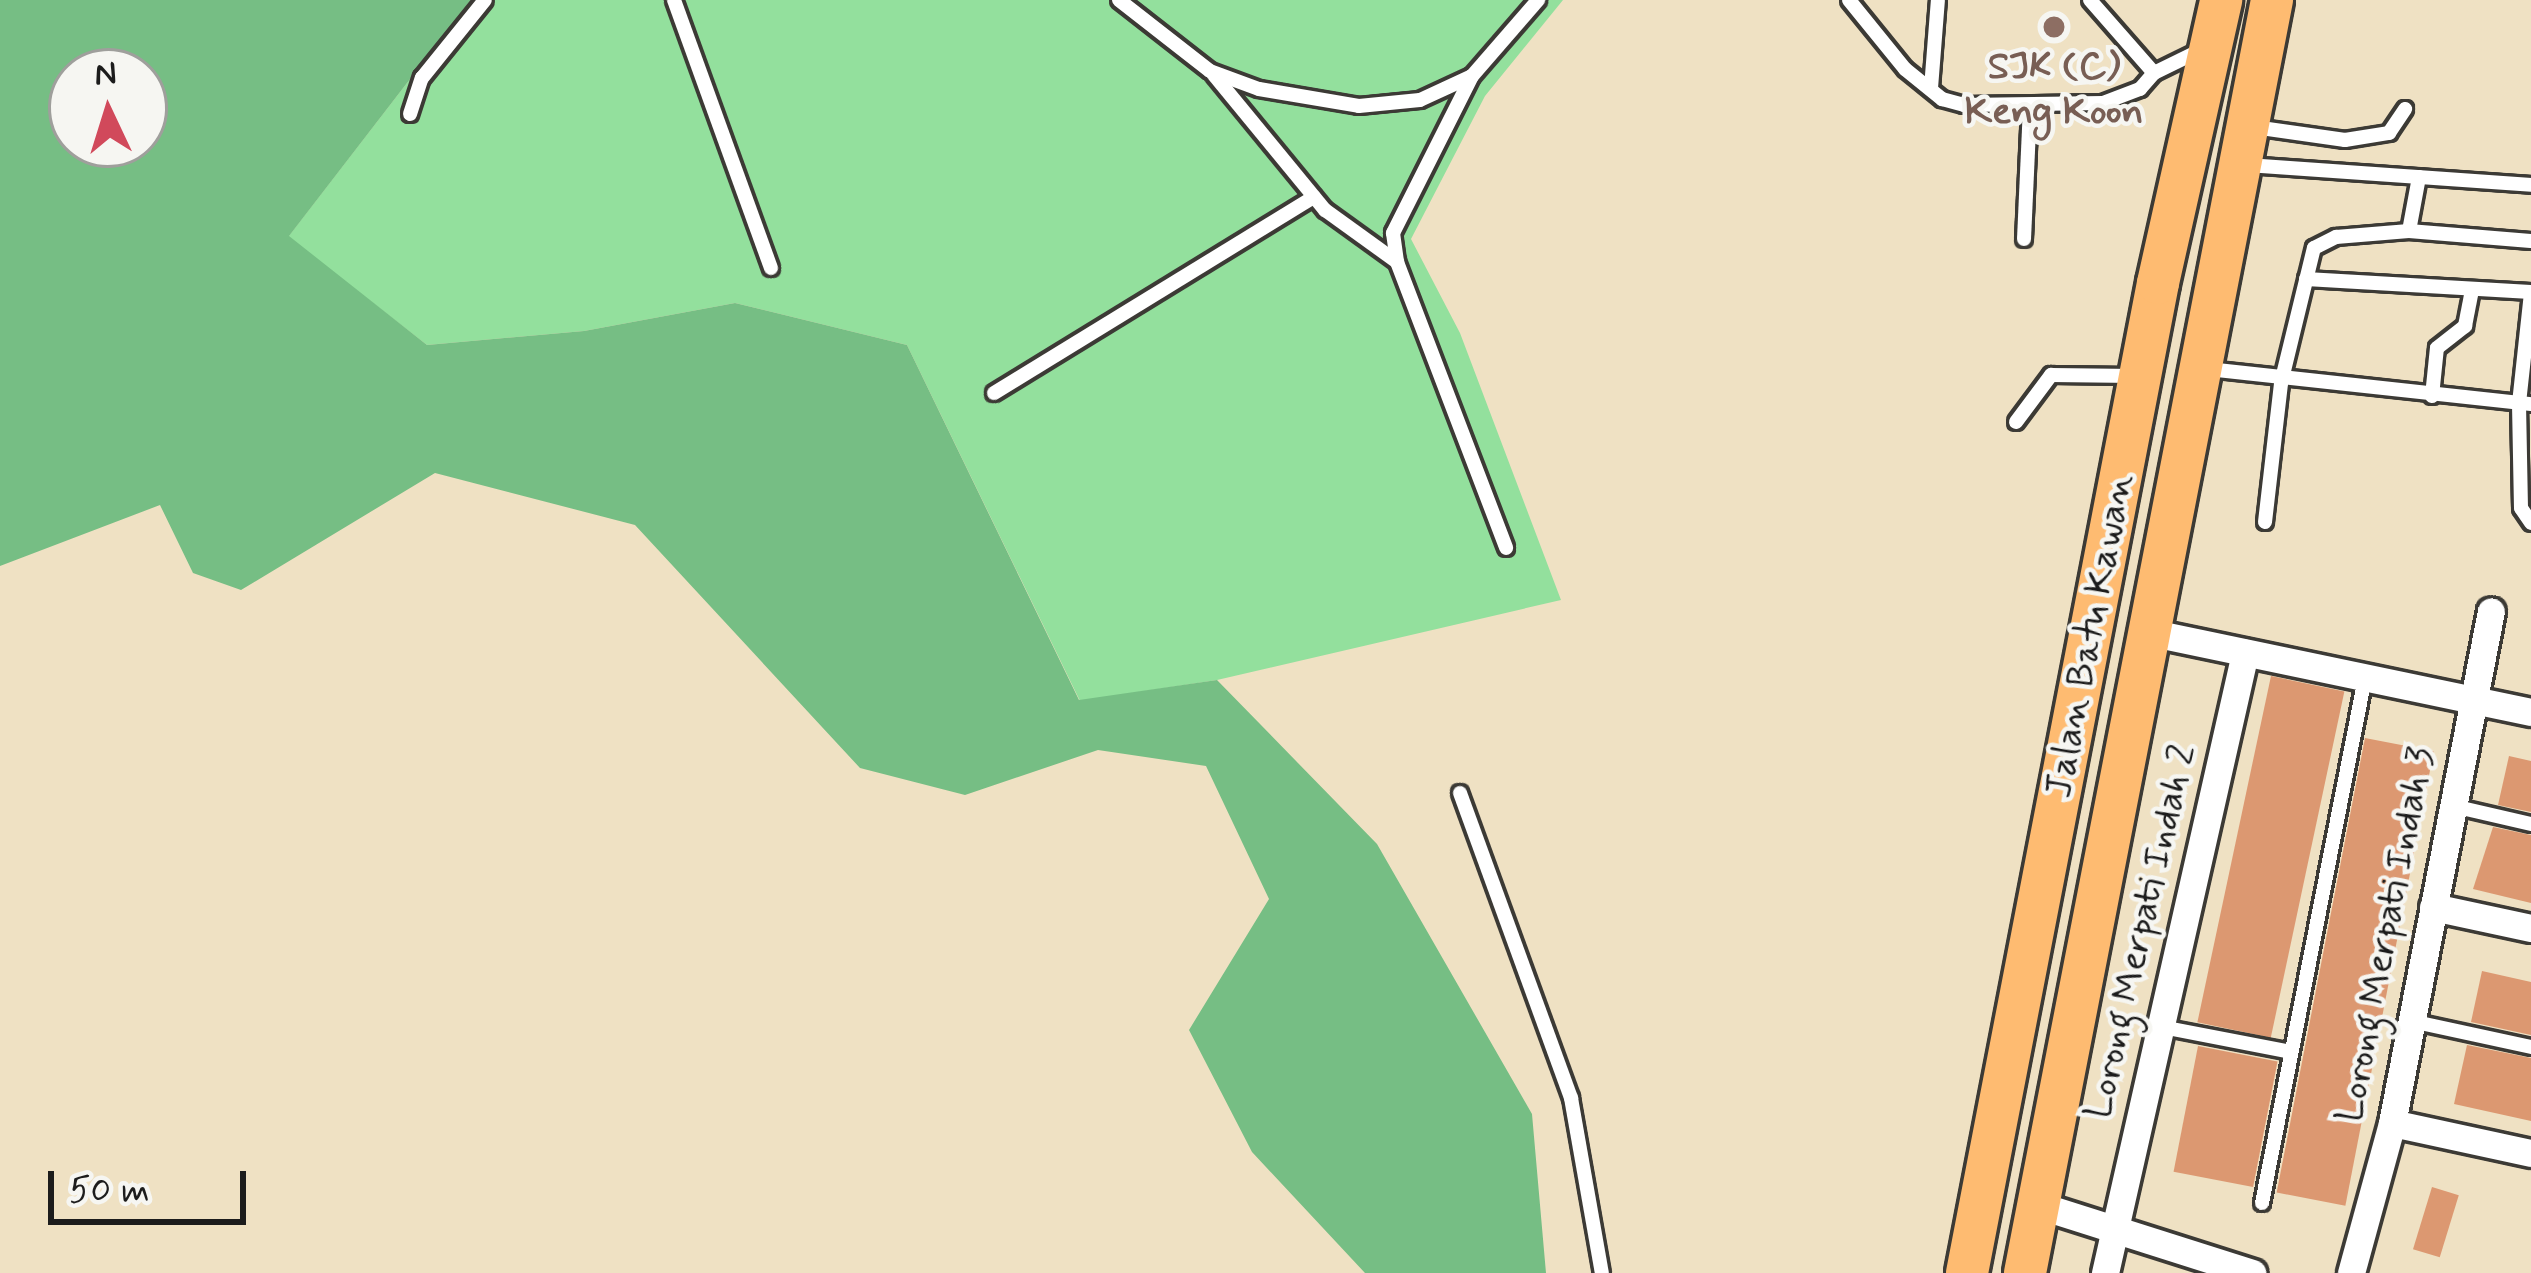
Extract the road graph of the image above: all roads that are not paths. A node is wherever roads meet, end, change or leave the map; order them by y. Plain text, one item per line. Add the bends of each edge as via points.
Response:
1 (485, 0) edge
2 (674, 0) edge
3 (1119, 0) edge
4 (1538, 0) edge
5 (1850, 0) edge
6 (1937, 0) edge
7 (2090, 0) edge
8 (2222, 0) edge
9 (2272, 0) edge
10 (2214, 44) junction
11 (1210, 71) junction
12 (2154, 73) junction
13 (1472, 76) junction
14 (1931, 88) junction
15 (2030, 108) junction
16 (2404, 110) dead end
17 (410, 113) dead end
18 (2245, 146) junction
19 (2419, 177) junction
20 (2531, 185) edge
21 (1314, 197) junction
22 (2409, 231) junction
23 (2024, 239) dead end
24 (2531, 241) edge
25 (1397, 262) junction
26 (771, 268) dead end
27 (2306, 279) junction
28 (2472, 290) junction
29 (2531, 292) edge
30 (2204, 368) junction
31 (2140, 377) junction
32 (2281, 383) junction
33 (994, 393) dead end
34 (2432, 396) junction
35 (2525, 404) edge
36 (2016, 422) dead end
37 (2265, 522) dead end
38 (2531, 523) edge
39 (1506, 548) dead end
40 (2491, 611) dead end
41 (2152, 633) junction
42 (2245, 653) junction
43 (2365, 678) junction
44 (2473, 700) junction
45 (2531, 712) edge
46 (1460, 793) dead end
47 (2453, 806) junction
48 (2531, 824) edge
49 (2433, 908) junction
50 (2531, 928) edge
51 (2411, 1021) junction
52 (2162, 1027) junction
53 (2531, 1047) edge
54 (2291, 1052) junction
55 (2392, 1123) junction
56 (2531, 1153) edge
57 (2262, 1203) dead end
58 (2038, 1205) junction
59 (2114, 1228) junction
60 (1602, 1273) edge
61 (1967, 1273) edge
62 (2025, 1273) edge
63 (2105, 1273) edge
64 (2252, 1273) edge
65 (2351, 1273) edge

1 - 17 lane via 422,78
2 - 26 lane
3 - 11 lane
4 - 13 lane
5 - 14 lane via 1905,69
6 - 14 lane
7 - 12 lane
8 - 10 main road, Jalan Batu Kawan
9 - 18 main road, Jalan Batu Kawan
10 - 12 lane
10 - 31 main road, Jalan Batu Kawan
11 - 13 lane via 1259,89 1359,106 1420,100
11 - 21 lane
12 - 15 lane via 2140,89 2103,103
13 - 25 lane via 1411,188 1394,233
14 - 15 lane via 1964,105
15 - 23 lane
16 - 18 lane via 2389,133
18 - 19 lane
18 - 30 main road, Jalan Batu Kawan
19 - 20 lane
19 - 22 lane
21 - 25 lane
21 - 33 lane
22 - 24 lane
22 - 27 lane via 2336,237 2314,248
25 - 39 lane
27 - 28 lane
27 - 32 lane
28 - 29 lane
28 - 34 lane via 2465,326 2438,348
29 - 35 lane
30 - 32 lane
30 - 41 main road, Jalan Batu Kawan
31 - 36 lane via 2051,375
31 - 61 main road, Jalan Batu Kawan
32 - 34 lane
32 - 37 lane
34 - 35 lane
35 - 38 lane via 2521,508
40 - 44 street, Lorong Merpati Indah 3
41 - 42 street
41 - 58 main road, Jalan Batu Kawan
42 - 43 street
42 - 52 street, Lorong Merpati Indah 2
43 - 44 street
43 - 54 lane
44 - 45 street
44 - 47 street, Lorong Merpati Indah 3
46 - 60 lane via 1571,1098
47 - 48 lane
47 - 49 street, Lorong Merpati Indah 3
49 - 50 street
49 - 51 street, Lorong Merpati Indah 3
51 - 53 lane
51 - 55 street, Lorong Merpati Indah 3
52 - 54 lane
52 - 59 street, Lorong Merpati Indah 2
54 - 57 lane
55 - 56 street
55 - 65 street, Lorong Merpati Indah 3
58 - 59 street
58 - 62 main road, Jalan Batu Kawan
59 - 63 street, Lorong Merpati Indah 2
59 - 64 street

